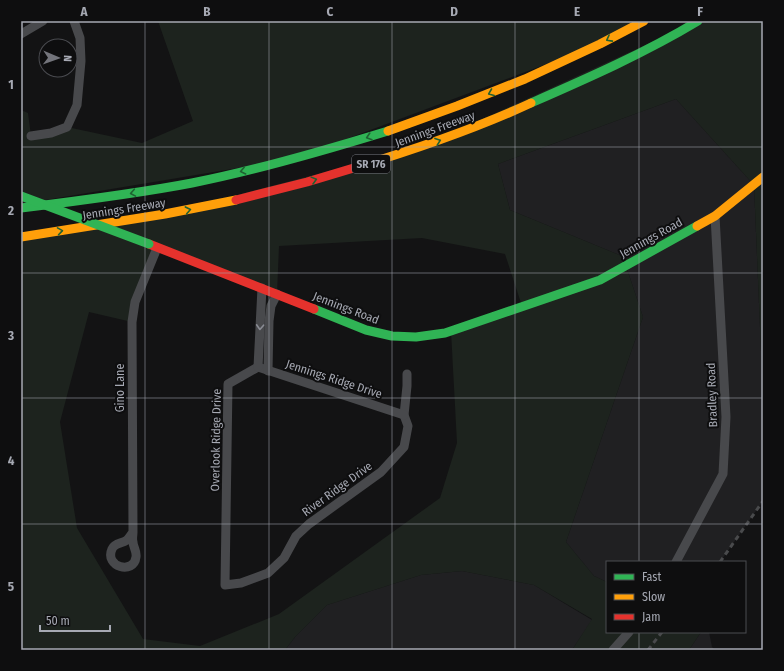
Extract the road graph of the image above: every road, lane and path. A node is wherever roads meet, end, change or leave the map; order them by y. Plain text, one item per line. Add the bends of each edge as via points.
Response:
1 (43, 21) edge
2 (74, 21) edge
3 (644, 21) edge
4 (698, 21) edge
5 (21, 34) edge
6 (31, 136) dead end
7 (763, 177) edge
8 (21, 196) edge
9 (58, 203) junction
10 (21, 204) edge
11 (21, 208) edge
12 (715, 216) junction
13 (21, 237) edge
14 (153, 246) junction
15 (262, 288) junction
16 (277, 294) junction
17 (258, 367) junction
18 (268, 371) junction
19 (407, 374) dead end
20 (404, 414) junction
21 (133, 532) dead end
22 (677, 561) edge
23 (225, 585) joint
24 (628, 633) edge
25 (613, 650) edge

1 - 5 street
2 - 6 street via 80,38 77,105 67,127
3 -> 9 main road, Jennings Freeway / SR 176 via 525,79 397,128 336,147 253,170 192,183 121,196
13 -> 4 main road, Jennings Freeway / SR 176 via 215,204 371,164 514,112 650,48
7 - 12 main road, Jennings Road
8 - 14 main road, Jennings Road, bridge
9 - 10 main road
9 - 11 main road, Jennings Freeway / SR 176
12 - 16 main road, Jennings Road via 600,280 445,333 416,338 366,330
12 - 22 street, Bradley Road via 726,417 723,474
14 - 15 main road, Jennings Road
14 - 21 street, Gino Lane via 135,302 132,322
15 - 16 main road, Jennings Road
15 -> 17 street
16 - 18 street via 271,306 269,321
17 - 18 street, Jennings Ridge Drive
17 - 23 street, Overlook Ridge Drive via 228,384
18 - 20 street, Jennings Ridge Drive
19 - 20 street, River Ridge Drive
20 - 23 street, River Ridge Drive via 408,426 404,447 381,472 309,524 296,536 284,558 268,573 241,583
24 - 25 street

